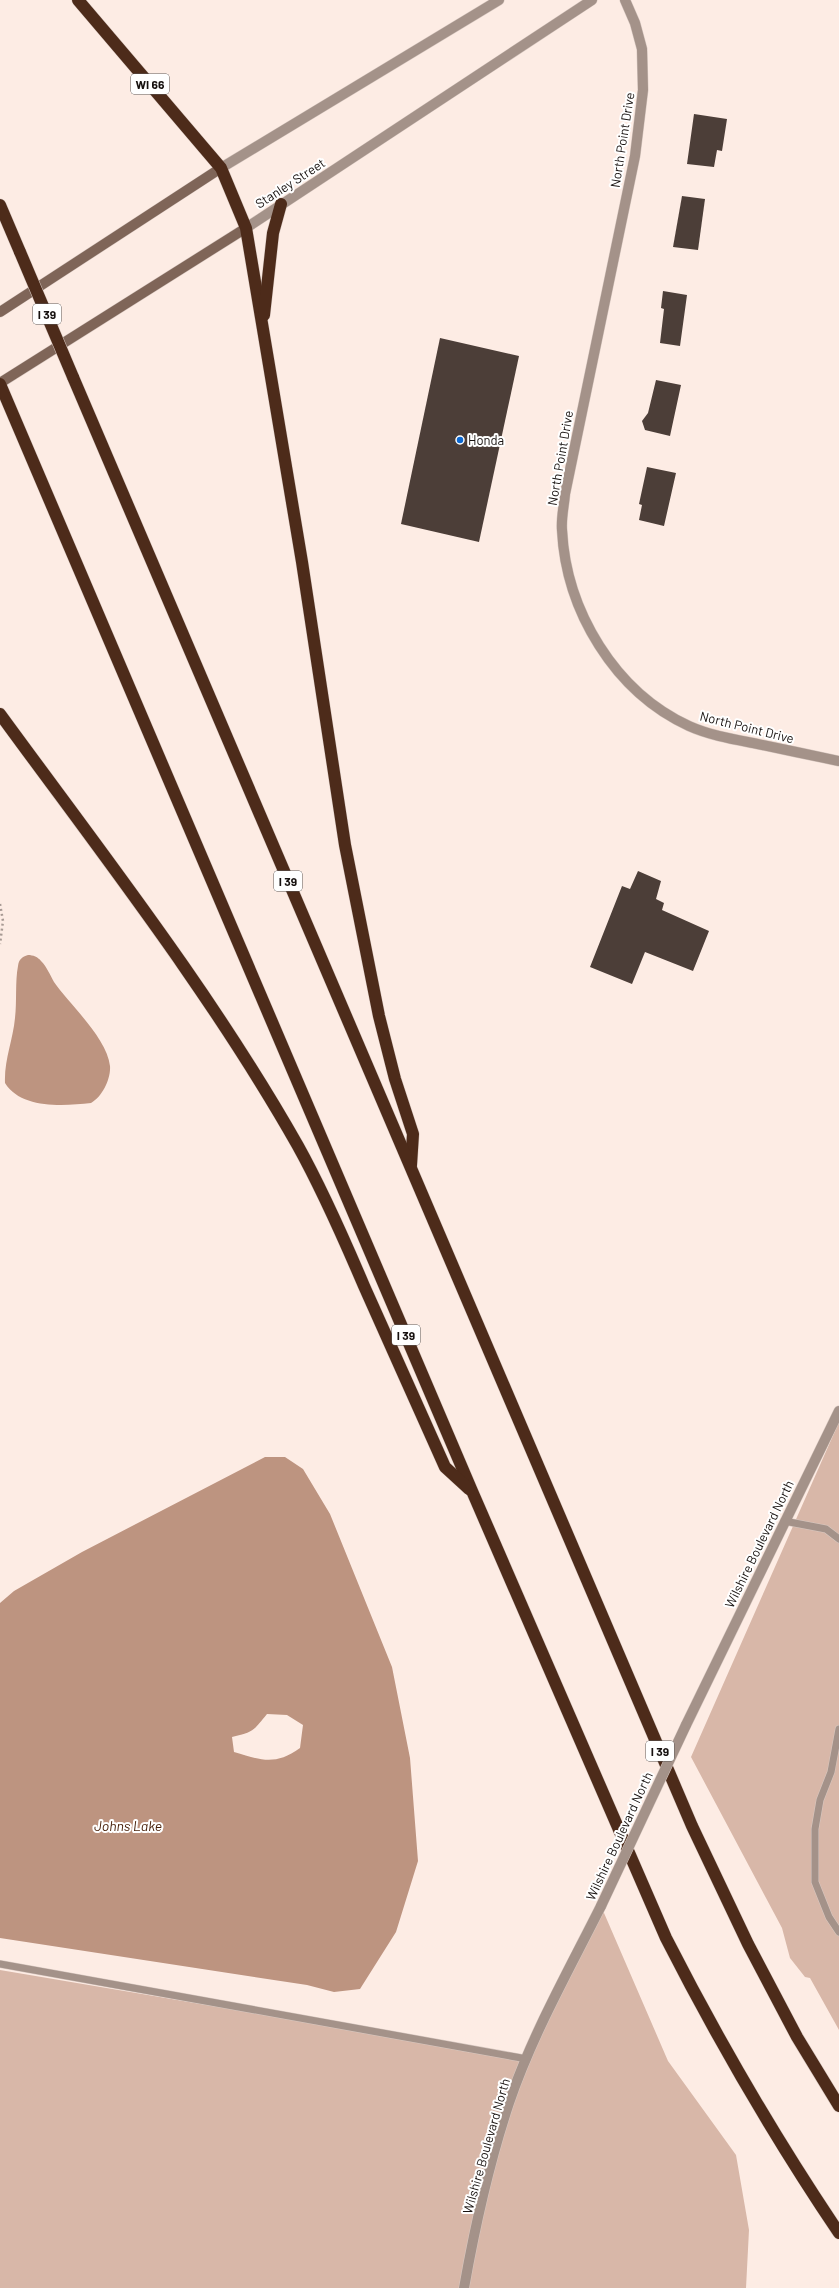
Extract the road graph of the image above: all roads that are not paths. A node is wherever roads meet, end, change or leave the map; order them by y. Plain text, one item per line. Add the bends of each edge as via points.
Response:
1 (78, 0) edge
2 (499, 0) edge
3 (592, 0) edge
4 (625, 0) edge
5 (221, 168) junction
6 (281, 204) junction
7 (0, 205) edge
8 (246, 228) junction
9 (0, 312) edge
10 (262, 330) junction
11 (0, 384) edge
12 (0, 714) edge
13 (839, 761) edge
14 (411, 1168) junction
15 (839, 1411) edge
16 (472, 1491) junction
17 (784, 1521) junction
18 (839, 1539) edge
19 (839, 1729) edge
20 (839, 1932) edge
21 (0, 1964) edge
22 (527, 2059) junction
23 (839, 2106) edge
24 (839, 2233) edge
25 (464, 2288) edge

1 - 5 highway, WI 66
2 - 5 street
3 - 6 street, Stanley Street
4 - 13 street, North Point Drive via 642,49 643,90 635,156 565,494 562,529 566,562 592,635 618,672 649,701 689,726 728,738
5 - 8 highway
5 - 9 main road
6 - 8 street, Stanley Street
6 - 10 highway via 273,233
7 - 14 highway, I 39, bridge
8 - 10 highway
8 - 11 main road, Stanley Street
10 - 14 highway via 302,562 345,844 379,1016 395,1079 414,1134
11 - 16 highway, I 39
12 - 16 highway via 206,999 262,1086 299,1148 325,1199 444,1467
14 - 23 highway, I 39 via 692,1826 748,1944 797,2037
15 - 17 street, Wilshire Boulevard North
16 - 24 highway, I 39 via 666,1938 742,2080
17 - 18 lane via 826,1530
17 - 22 street, Wilshire Boulevard North, bridge
19 - 20 lane via 831,1772 820,1800 815,1829 815,1882 829,1917
21 - 22 lane
22 - 25 street, Wilshire Boulevard North via 493,2156 473,2237

